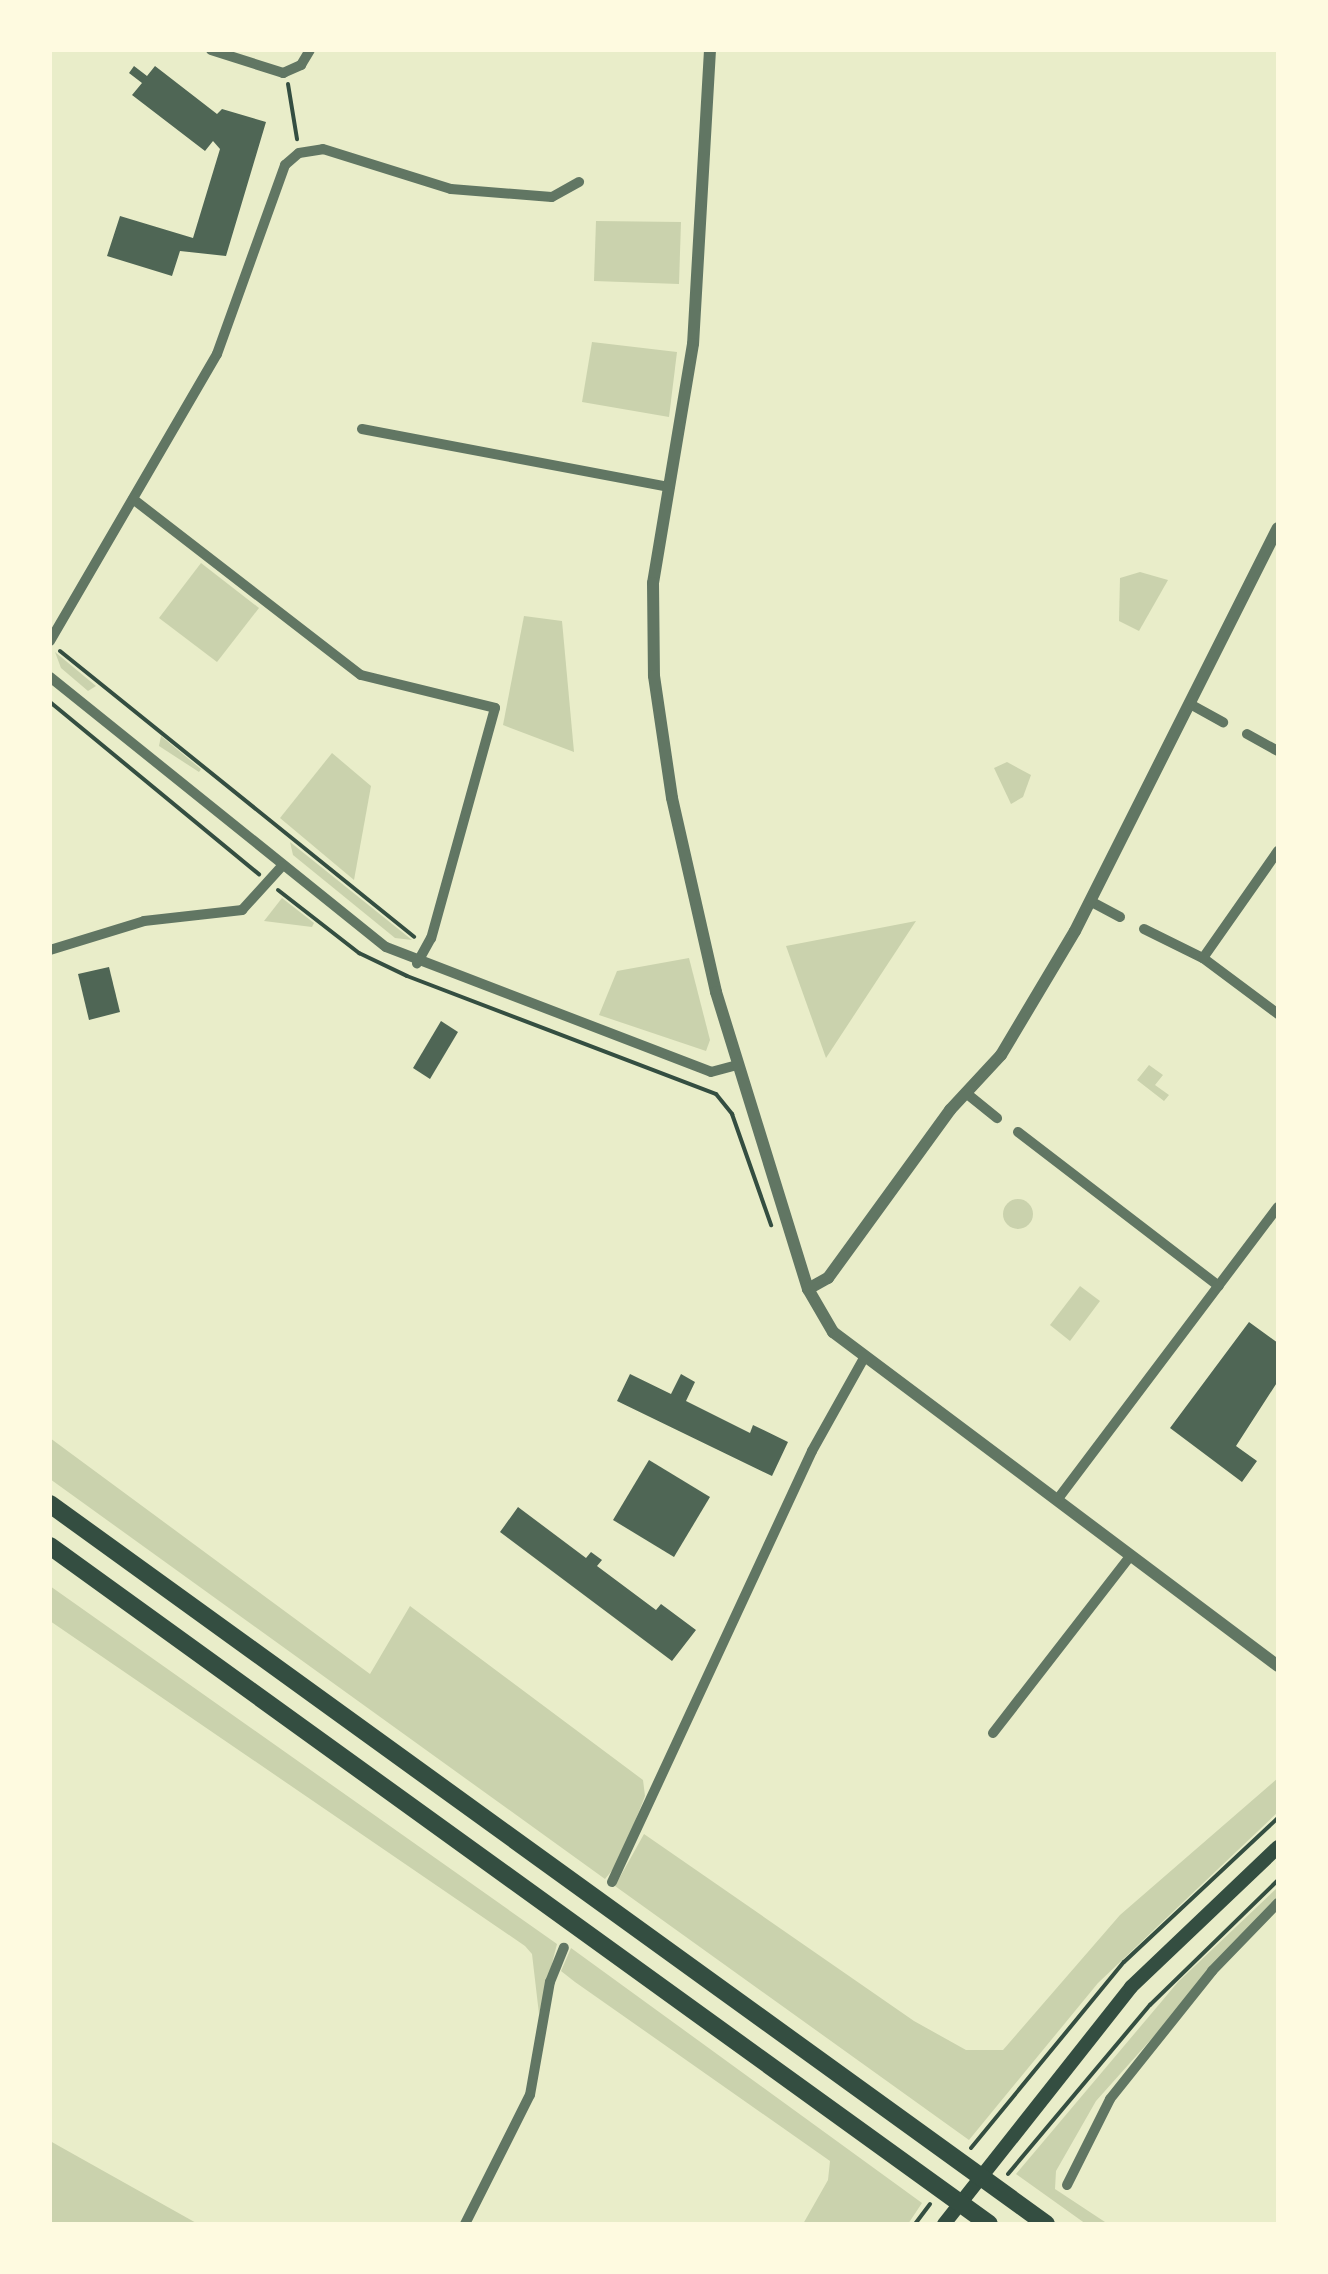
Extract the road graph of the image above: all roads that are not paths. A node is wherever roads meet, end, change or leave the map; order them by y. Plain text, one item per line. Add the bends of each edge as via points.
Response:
1 (212, 50) edge
2 (310, 50) edge
3 (710, 50) edge
4 (579, 182) dead end
5 (362, 428) dead end
6 (670, 487) junction
7 (133, 499) junction
8 (1278, 528) edge
9 (50, 642) edge
10 (50, 677) edge
11 (1190, 704) junction
12 (1224, 722) dead end
13 (1247, 734) dead end
14 (1278, 751) edge
15 (1278, 851) edge
16 (282, 866) junction
17 (1090, 901) junction
18 (1120, 916) dead end
19 (1144, 929) dead end
20 (50, 950) edge
21 (1202, 958) junction
22 (417, 962) junction
23 (1278, 1014) edge
24 (738, 1065) junction
25 (966, 1092) junction
26 (996, 1118) dead end
27 (1018, 1132) dead end
28 (1278, 1207) edge
29 (1218, 1286) junction
30 (808, 1289) junction
31 (865, 1356) junction
32 (1057, 1500) junction
33 (50, 1504) edge
34 (50, 1546) edge
35 (1130, 1555) junction
36 (1278, 1666) edge
37 (994, 1733) dead end
38 (1278, 1847) edge
39 (612, 1882) dead end
40 (1278, 1903) edge
41 (564, 1948) dead end
42 (1068, 2185) dead end
43 (465, 2224) edge
44 (944, 2224) edge
45 (988, 2224) edge
46 (1046, 2224) edge

1 - 2 street via 284,73 301,65
3 - 6 street via 689,397
4 - 7 street via 552,197 477,192 421,182 323,149 299,153 285,164 273,190 234,318
5 - 6 street
6 - 24 street via 653,584 654,676 693,892
7 - 9 street
7 - 22 street via 362,675 494,708
8 - 11 street
10 - 16 street
11 - 12 street
11 - 17 street
13 - 14 street
15 - 21 street
16 - 20 street via 242,910 144,921
16 - 22 street via 363,932
17 - 18 street
17 - 25 street via 1001,1055
19 - 21 street
21 - 23 street
22 - 24 street via 710,1072
24 - 30 street
25 - 26 street
25 - 30 street via 828,1278
27 - 29 street
28 - 29 street
29 - 32 street
30 - 31 street via 833,1332
31 - 32 street
31 - 39 street via 812,1451
32 - 35 street
33 - 46 highway
34 - 45 highway
35 - 36 street
35 - 37 street
38 - 44 main road via 1131,1987 1017,2123
40 - 42 street via 1121,2084
41 - 43 street via 550,1982 530,2095

